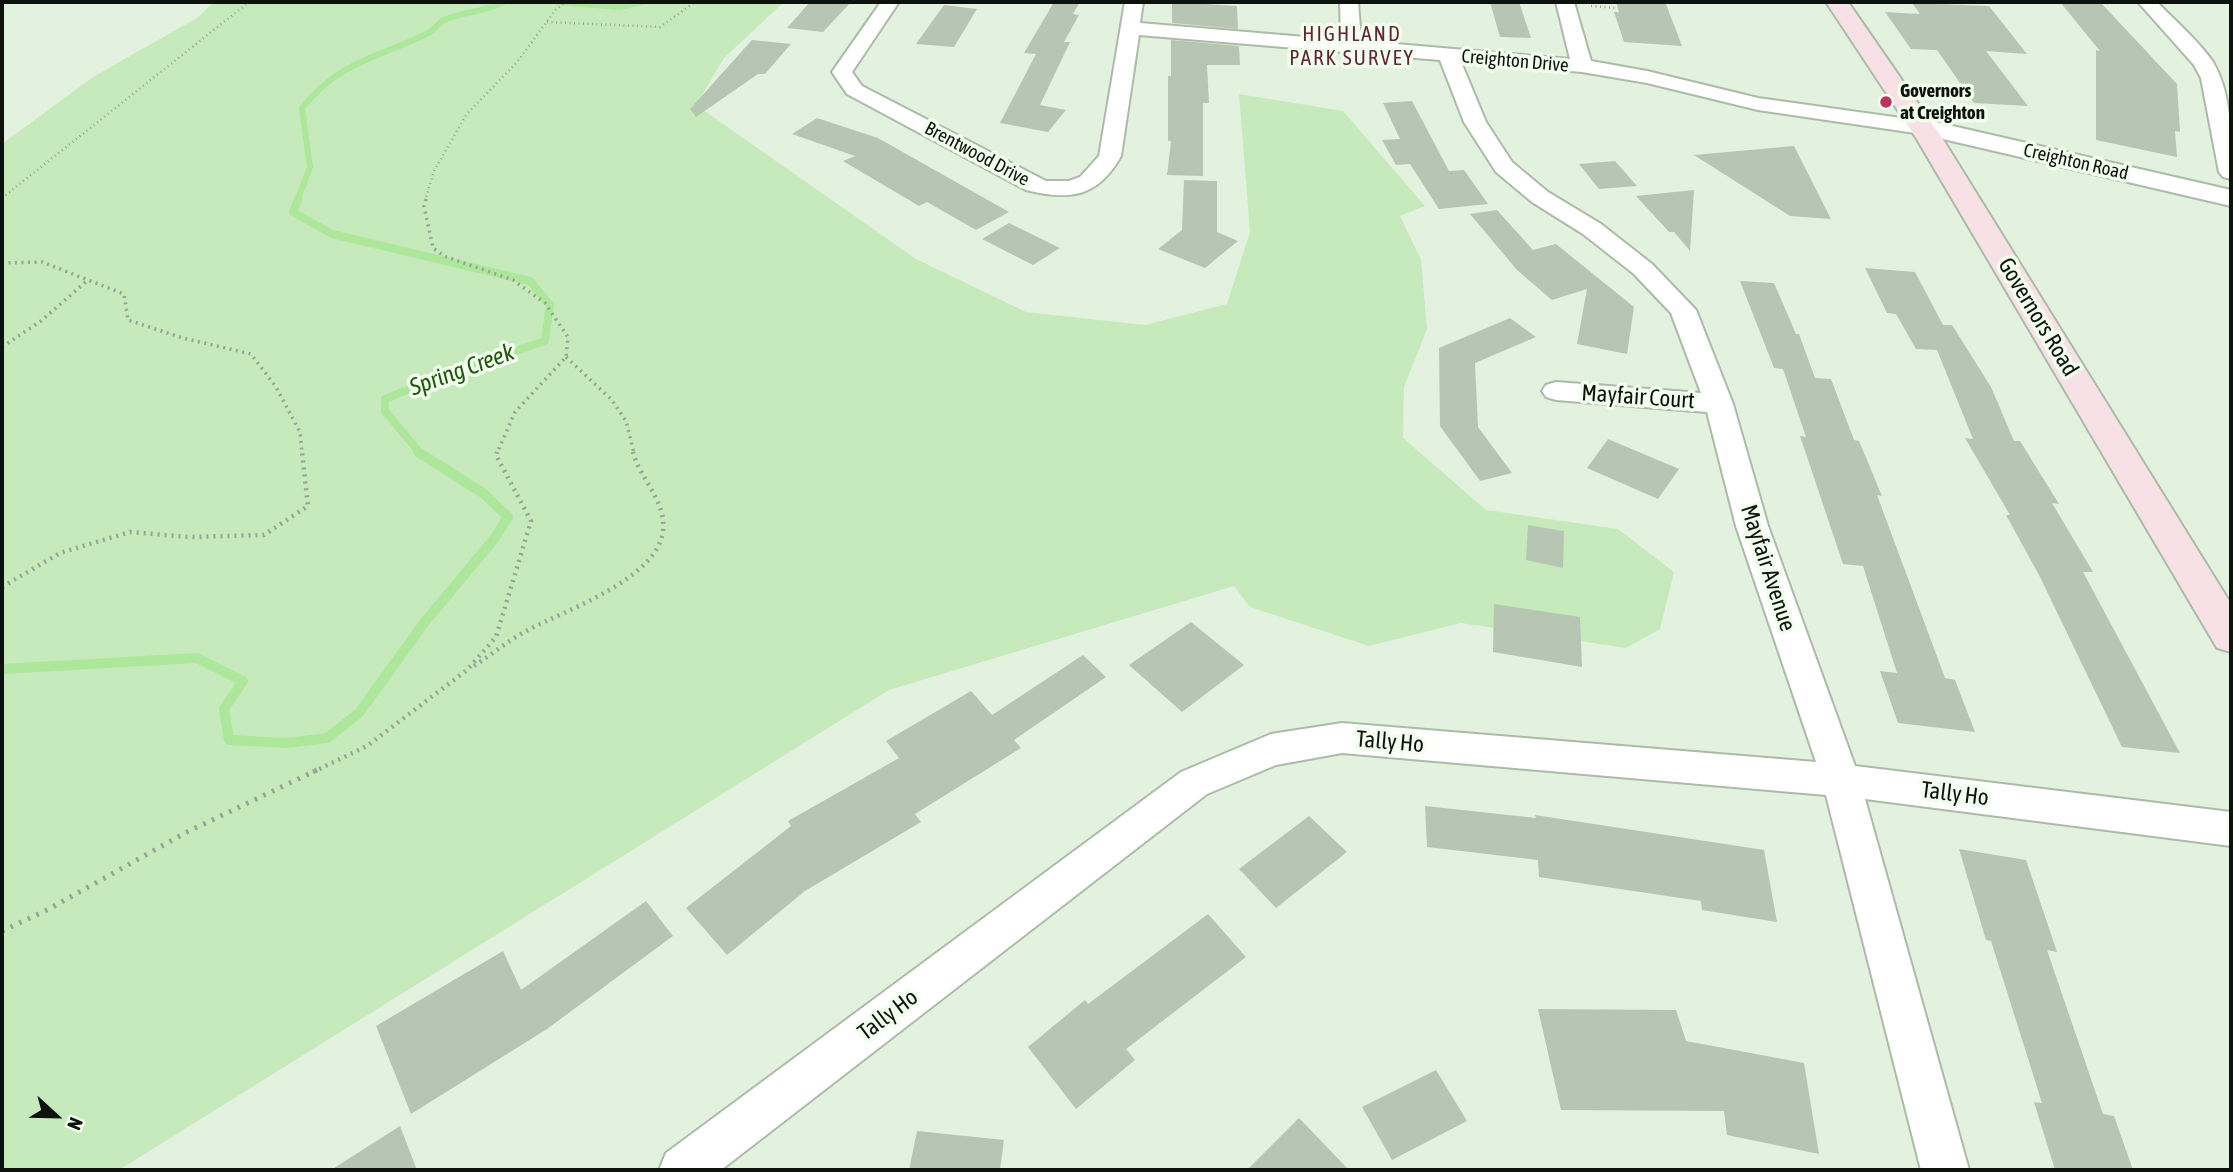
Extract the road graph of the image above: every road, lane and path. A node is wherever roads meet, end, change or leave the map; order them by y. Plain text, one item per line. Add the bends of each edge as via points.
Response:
1 (249, 2) edge
2 (566, 2) edge
3 (695, 2) edge
4 (890, 2) edge
5 (1134, 2) edge
6 (1349, 2) edge
7 (1565, 2) edge
8 (1837, 2) edge
9 (2147, 2) edge
10 (547, 22) junction
11 (1131, 28) junction
12 (1351, 47) junction
13 (1448, 55) junction
14 (1582, 66) junction
15 (1922, 127) junction
16 (2231, 172) edge
17 (2, 198) edge
18 (2231, 198) edge
19 (2, 263) edge
20 (88, 280) junction
21 (2, 347) edge
22 (566, 357) junction
23 (1556, 391) dead end
24 (1719, 404) junction
25 (2, 587) edge
26 (2231, 637) edge
27 (467, 670) junction
28 (1841, 780) junction
29 (2231, 829) edge
30 (2, 931) edge
31 (683, 1170) edge
32 (1945, 1170) edge

1 - 17 path
2 - 10 path
3 - 10 path via 660,27
4 - 11 street, Brentwood Drive via 842,72 854,90 1034,186 1059,192 1102,172 1110,156
5 - 11 street
6 - 12 street
7 - 14 street
8 - 15 main road, Governors Road
9 - 16 street via 2203,63 2211,78
10 - 22 path via 466,116 434,171 424,206 433,248 513,280 545,303 568,337
11 - 12 street, Creighton Drive
12 - 13 street, Creighton Drive
13 - 14 street, Creighton Drive
13 - 24 street, Mayfair Avenue via 1475,122 1504,167 1643,269 1683,310
14 - 15 street, Creighton Drive via 1758,104
15 - 18 street, Creighton Road
15 - 26 main road, Governors Road
19 - 20 path via 41,262
20 - 21 path
20 - 25 path via 124,294 128,320 251,354 276,387 300,432 308,506 264,535 188,537 130,532 60,553
22 - 27 path via 515,412 496,455 531,520 496,637
22 - 27 path via 612,400 626,421 635,459 661,509 663,532 654,554 627,580 525,632
23 - 24 street, Mayfair Court
24 - 28 street, Mayfair Avenue via 1752,526
27 - 30 path via 367,746 185,833
28 - 29 street, Tally Ho
28 - 31 street, Tally Ho via 1342,738 1271,750 1194,783
28 - 32 street, Mayfair Avenue

